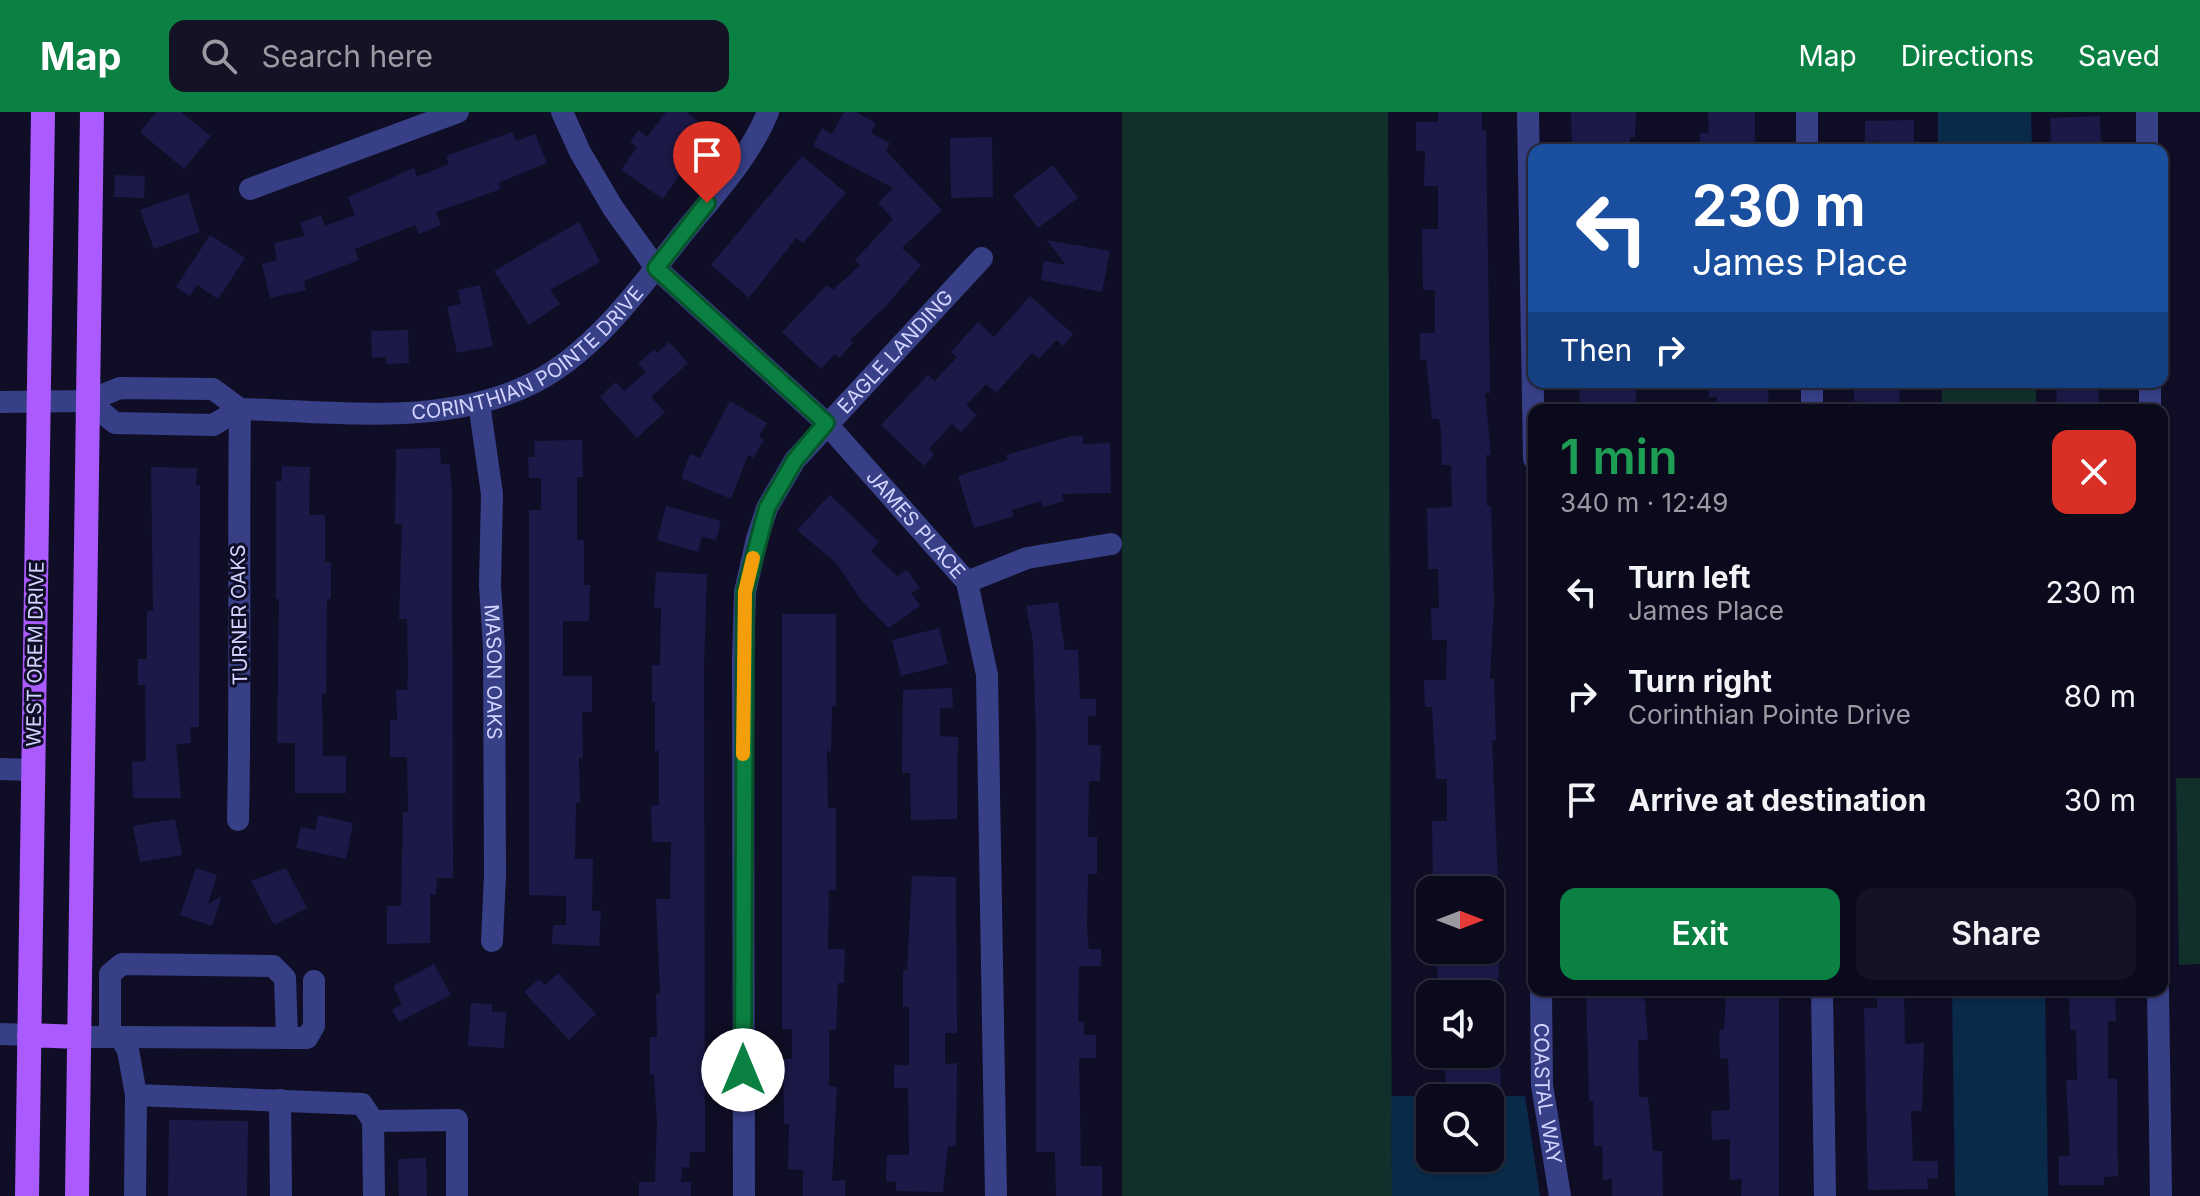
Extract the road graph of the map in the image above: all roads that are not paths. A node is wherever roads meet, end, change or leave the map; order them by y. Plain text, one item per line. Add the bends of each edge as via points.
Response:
1 (43, 112) edge
2 (92, 112) edge
3 (458, 112) edge
4 (562, 112) edge
5 (768, 112) edge
6 (1528, 112) edge
7 (1807, 112) edge
8 (2147, 112) edge
9 (1529, 144) edge
10 (1807, 144) edge
11 (2147, 144) edge
12 (250, 189) dead end
13 (982, 258) dead end
14 (656, 268) junction
15 (88, 401) junction
16 (0, 402) edge
17 (39, 403) junction
18 (479, 403) junction
19 (240, 409) junction
20 (826, 423) junction
21 (1111, 544) dead end
22 (967, 582) junction
23 (0, 769) edge
24 (33, 770) junction
25 (238, 820) dead end
26 (492, 941) dead end
27 (314, 981) dead end
28 (1541, 996) edge
29 (1822, 996) edge
30 (2158, 996) edge
31 (0, 1034) edge
32 (29, 1035) junction
33 (79, 1037) junction
34 (115, 1037) junction
35 (287, 1038) junction
36 (136, 1095) junction
37 (280, 1100) junction
38 (373, 1121) junction
39 (27, 1196) edge
40 (77, 1196) edge
41 (135, 1196) edge
42 (281, 1196) edge
43 (374, 1196) edge
44 (457, 1196) edge
45 (744, 1196) edge
46 (996, 1196) edge
47 (1560, 1196) edge
48 (1825, 1196) edge
49 (2161, 1196) edge

1 - 17 main road, WEST OREM DRIVE
2 - 15 main road
3 - 12 street
4 - 14 street, JAMES PLACE via 613,208
5 - 14 street, CORINTHIAN POINTE DRIVE via 758,138
6 - 9 street
7 - 10 street
8 - 11 street
13 - 20 street, EAGLE LANDING
14 - 18 street, CORINTHIAN POINTE DRIVE via 572,357 535,382
14 - 20 street, JAMES PLACE
15 - 17 street, CORINTHIAN POINTE DRIVE
15 - 19 street, CORINTHIAN POINTE DRIVE via 120,388 213,389
15 - 19 street, CORINTHIAN POINTE DRIVE via 115,423 213,425
15 - 33 main road
16 - 17 street, CORINTHIAN POINTE DRIVE
17 - 24 main road, WEST OREM DRIVE
18 - 19 street, CORINTHIAN POINTE DRIVE via 392,412
18 - 26 street, MASON OAKS via 492,494
19 - 25 street, TURNER OAKS
20 - 22 street, JAMES PLACE
20 - 45 street, EAGLE LANDING via 795,460 767,508 745,592
21 - 22 street via 1027,558
22 - 46 street, JAMES PLACE via 987,675
23 - 24 street
24 - 32 main road, WEST OREM DRIVE
27 - 35 street via 314,1026 307,1038
28 - 47 street, COASTAL WAY via 1542,1085
29 - 48 street
30 - 49 street
31 - 32 street
32 - 33 main road
32 - 39 main road, WEST OREM DRIVE
33 - 34 street
33 - 40 main road
34 - 35 street
34 - 35 street via 110,974 122,964 273,966 285,978
34 - 36 street via 128,1050
36 - 37 street
36 - 41 street
37 - 38 street via 362,1104
37 - 42 street
38 - 43 street
38 - 44 street via 457,1120

